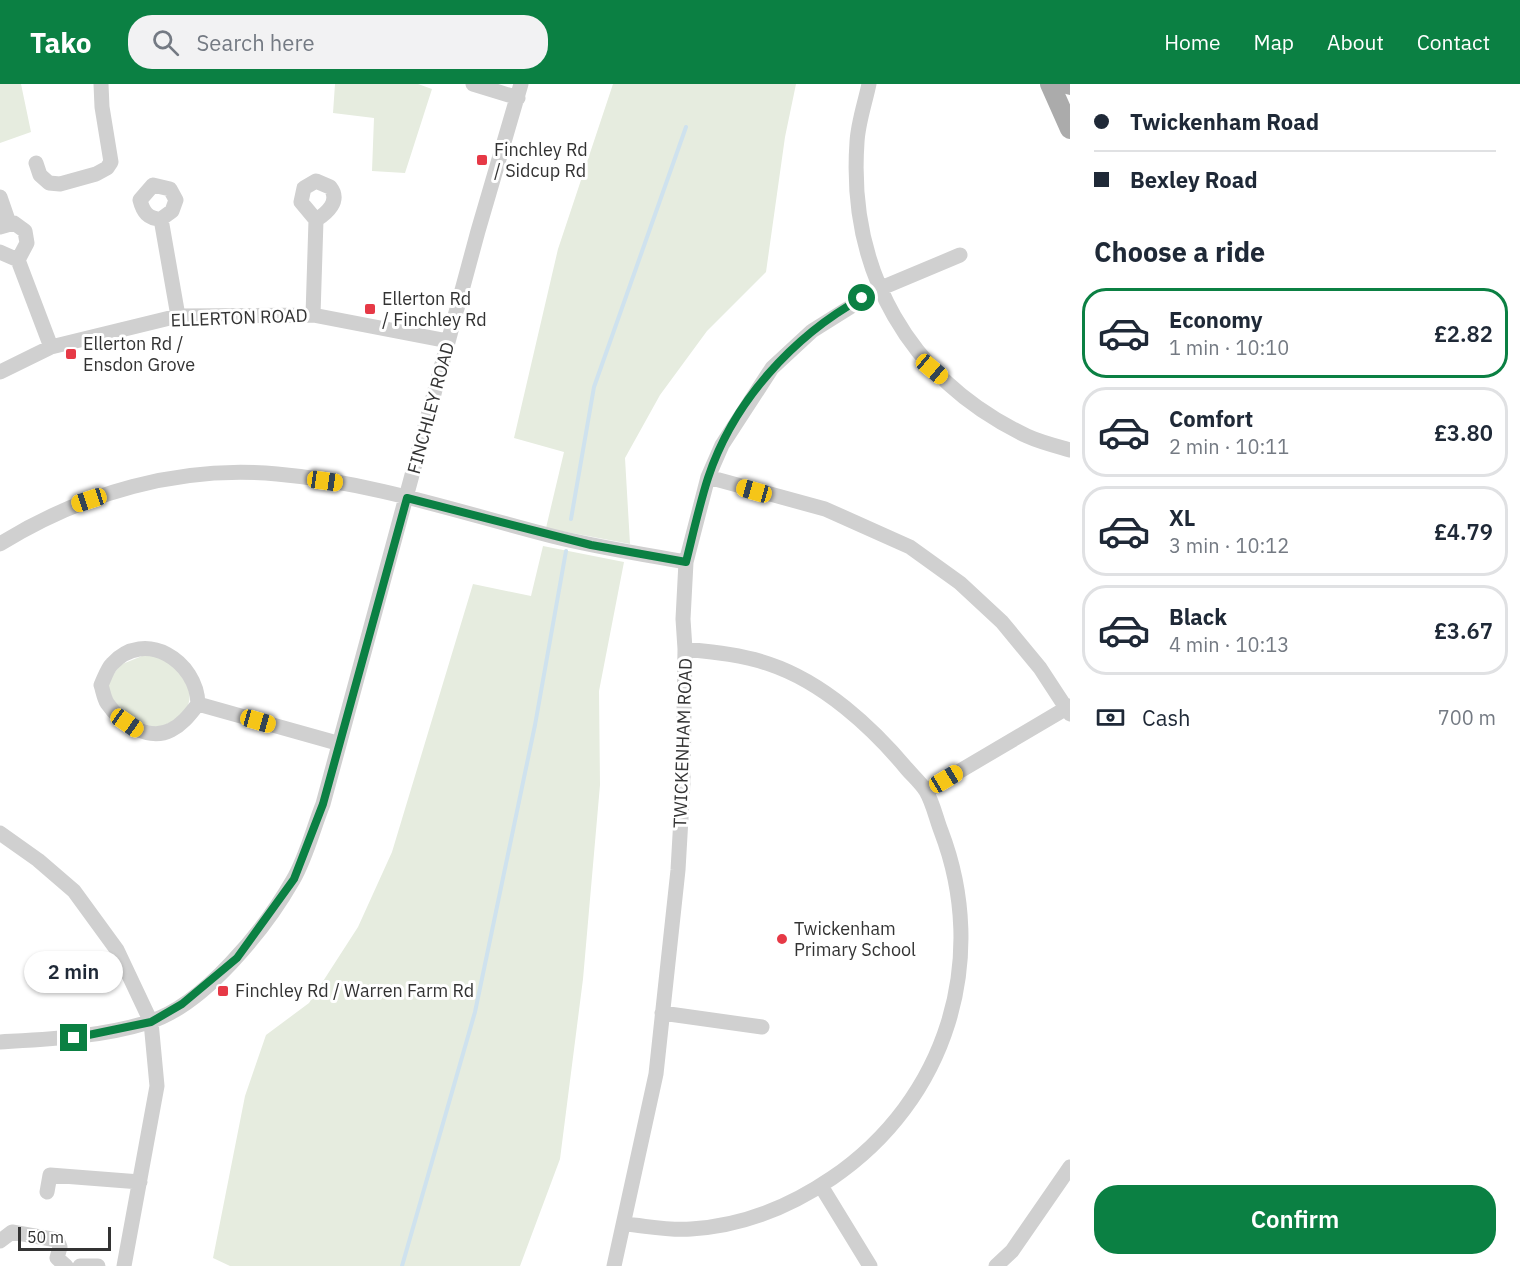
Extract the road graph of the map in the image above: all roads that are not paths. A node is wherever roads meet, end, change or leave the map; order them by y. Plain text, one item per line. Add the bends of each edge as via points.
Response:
1 (101, 84) edge
2 (473, 84) edge
3 (869, 84) edge
4 (1050, 84) edge
5 (520, 91) edge
6 (1070, 129) edge
7 (36, 163) dead end
8 (0, 197) edge
9 (161, 219) dead end
10 (316, 220) dead end
11 (4, 225) edge
12 (0, 252) edge
13 (960, 255) dead end
14 (18, 260) junction
15 (879, 289) junction
16 (313, 315) junction
17 (177, 316) junction
18 (448, 340) junction
19 (51, 347) junction
20 (0, 372) edge
21 (1070, 450) edge
22 (708, 477) junction
23 (407, 498) junction
24 (0, 544) edge
25 (686, 562) junction
26 (686, 649) junction
27 (198, 704) junction
28 (1069, 709) edge
29 (338, 743) junction
30 (926, 791) junction
31 (0, 833) edge
32 (662, 1013) junction
33 (151, 1022) junction
34 (762, 1027) dead end
35 (0, 1042) edge
36 (1070, 1167) edge
37 (140, 1182) junction
38 (821, 1186) junction
39 (47, 1192) dead end
40 (625, 1224) junction
41 (18, 1233) junction
42 (0, 1241) edge
43 (0, 1253) edge
44 (66, 1266) edge
45 (80, 1266) edge
46 (98, 1266) edge
47 (124, 1266) edge
48 (614, 1266) edge
49 (870, 1266) edge
50 (996, 1266) edge

1 - 7 street via 112,157 107,168 79,179 49,183
2 - 5 street
3 - 15 street via 857,140 856,195 866,255
4 - 6 main road
5 - 18 street, FINCHLEY ROAD
8 - 11 street
9 - 17 street
10 - 16 street
11 - 14 street via 21,226 27,237
12 - 14 street
13 - 15 street, TWICKENHAM ROAD
14 - 19 street
15 - 21 street via 894,318 932,369 979,409 1028,436
15 - 22 street, TWICKENHAM ROAD via 812,331 772,368 728,436
16 - 17 street, ELLERTON ROAD
16 - 18 street, ELLERTON ROAD
17 - 19 street, ELLERTON ROAD
18 - 23 street, FINCHLEY ROAD
19 - 20 street, ELLERTON ROAD
22 - 25 street, TWICKENHAM ROAD
22 - 28 street via 825,509 910,547 960,583 1002,622
23 - 24 street via 349,484 277,474 185,476 142,484 71,506
23 - 25 street via 591,545
23 - 29 street, FINCHLEY ROAD
25 - 26 street, TWICKENHAM ROAD
26 - 30 street via 770,664 820,690 876,733
26 - 32 street, TWICKENHAM ROAD via 678,870
27 - 27 street via 170,731 152,734 127,723 107,703 101,685 111,665 129,652 156,650 173,656 182,665 197,690
27 - 29 street
28 - 30 street
29 - 33 street, FINCHLEY ROAD via 323,804 294,879 268,918 237,958 210,984
30 - 38 street via 950,854 963,930 947,1029 920,1087 894,1124 853,1164
31 - 33 street via 74,891 117,950
32 - 34 street
32 - 40 street, TWICKENHAM ROAD via 656,1074
33 - 35 street via 74,1038
33 - 37 street via 156,1086
36 - 50 street via 1018,1243
37 - 39 street via 50,1175
37 - 47 street
38 - 40 street via 783,1207 735,1222 690,1230
38 - 49 street
40 - 48 street, TWICKENHAM ROAD
41 - 42 street via 12,1232
41 - 43 street
41 - 44 street via 57,1240 57,1258
45 - 46 street

